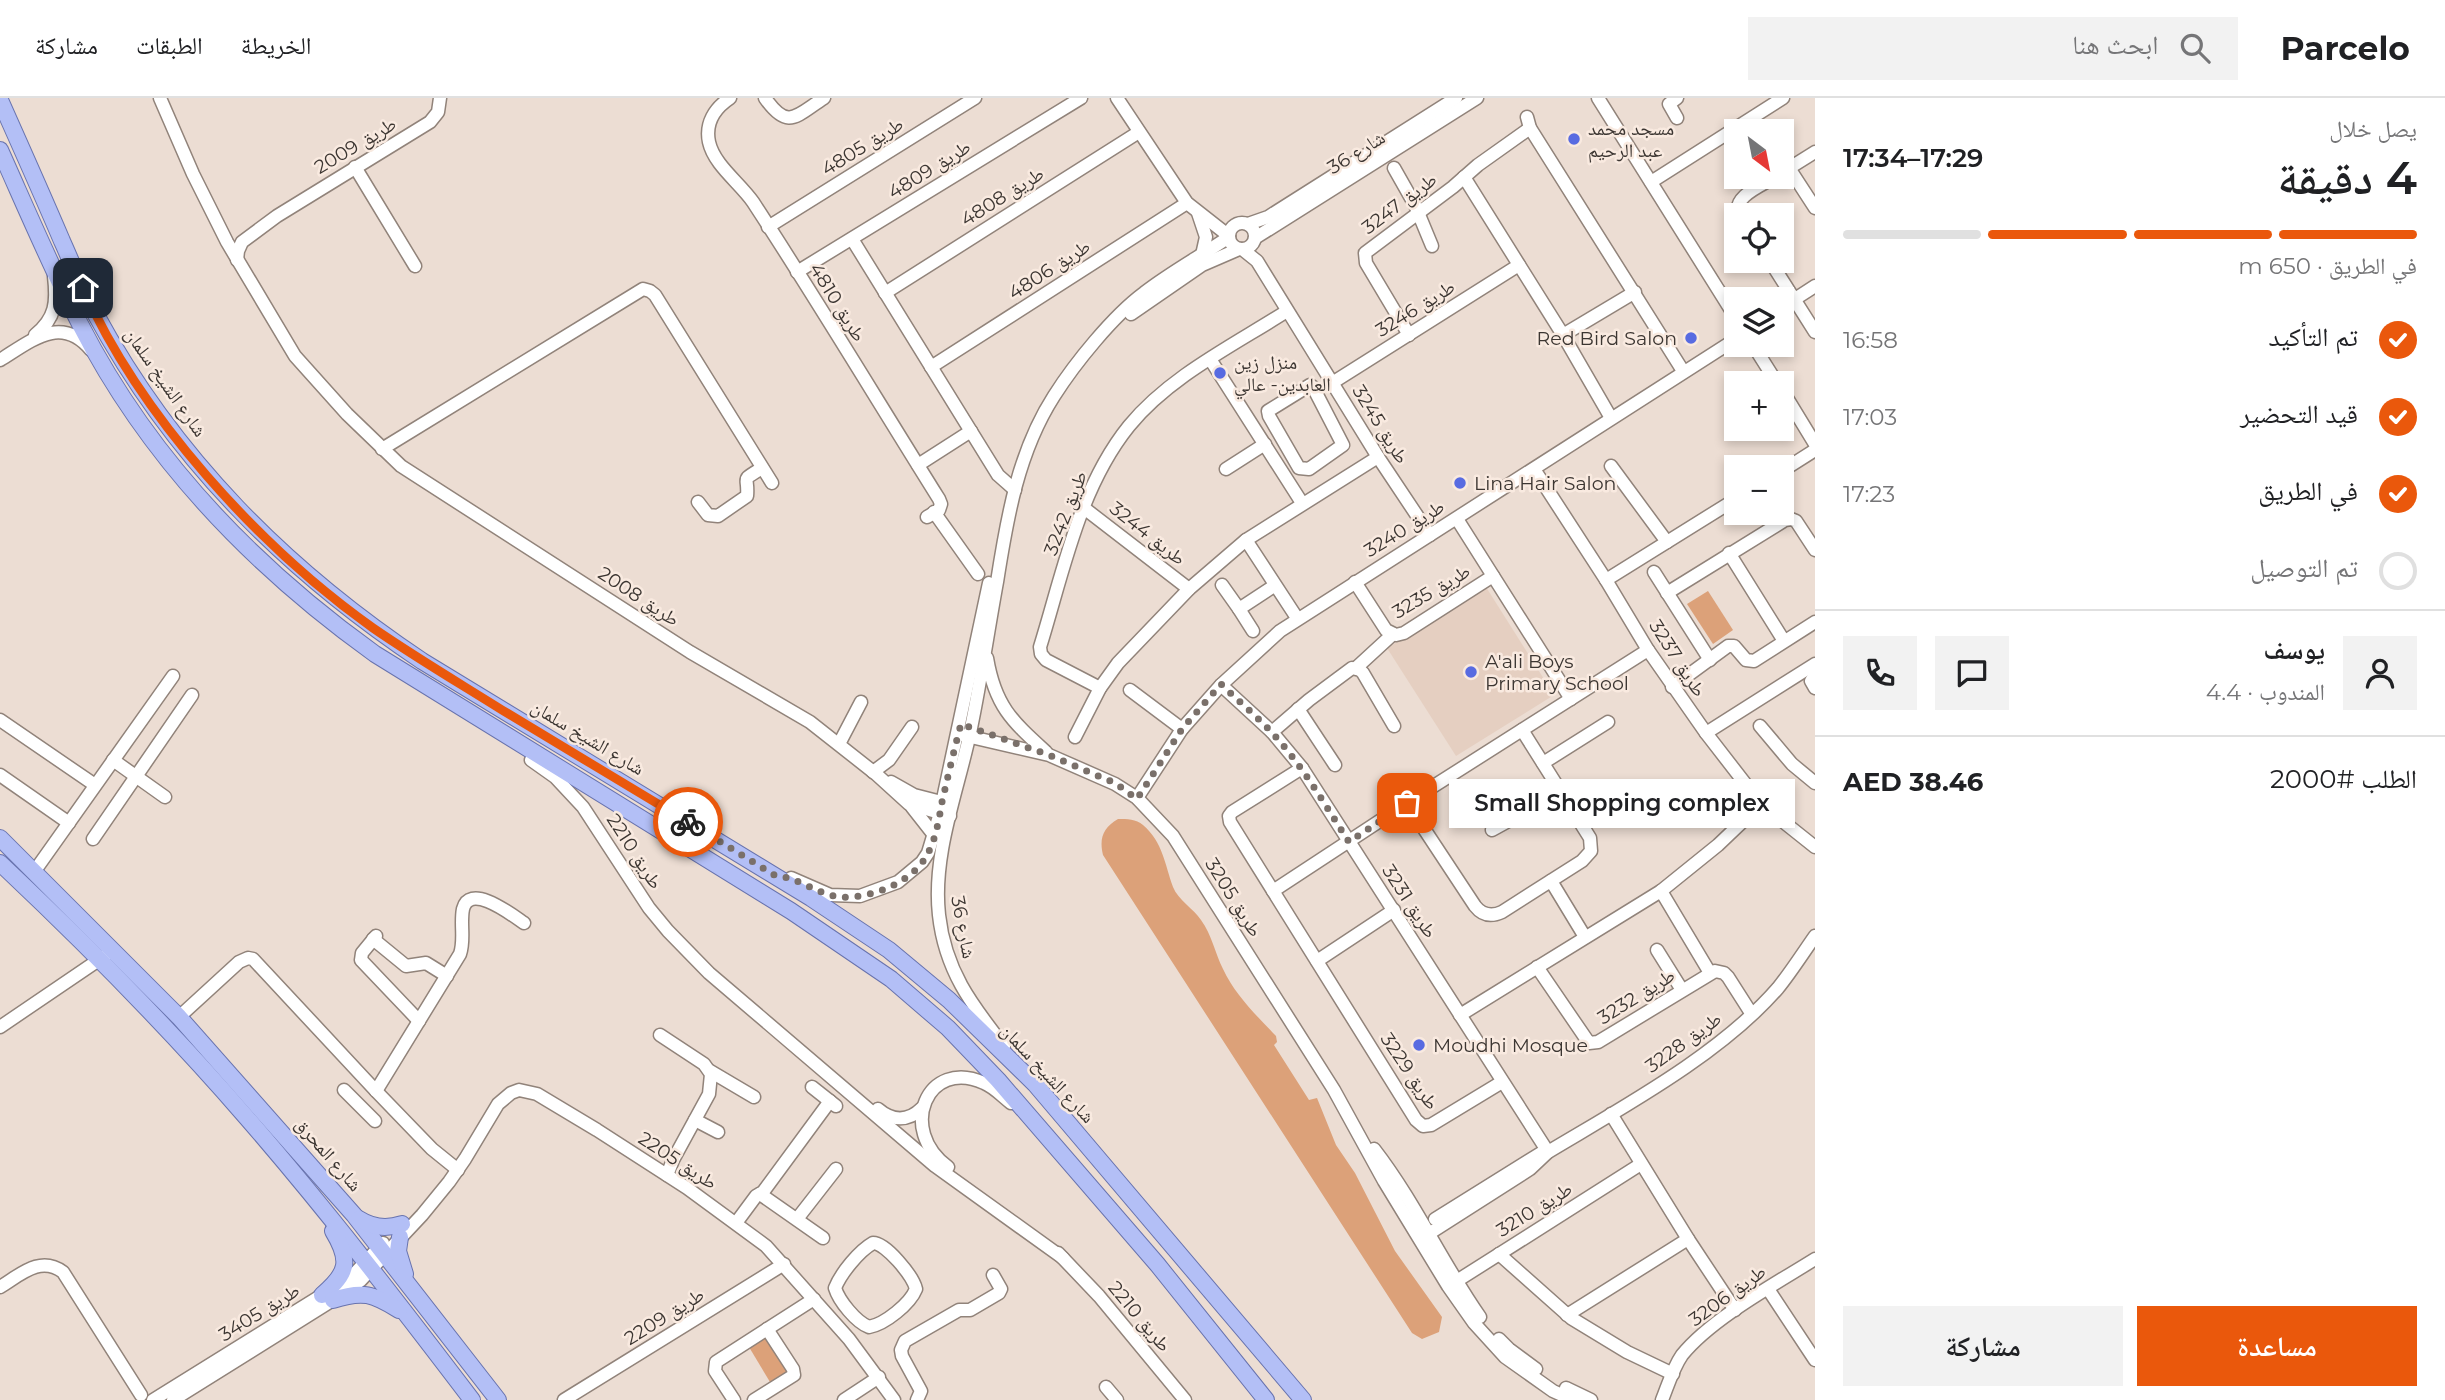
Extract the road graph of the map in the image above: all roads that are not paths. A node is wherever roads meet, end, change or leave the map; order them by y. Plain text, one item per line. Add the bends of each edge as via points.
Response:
1 (160, 98) edge
2 (440, 98) edge
3 (765, 98) edge
4 (824, 98) edge
5 (975, 98) edge
6 (1081, 98) edge
7 (1117, 98) edge
8 (1455, 98) edge
9 (1477, 98) edge
10 (1598, 98) edge
11 (1677, 98) edge
12 (1783, 98) edge
13 (0, 100) edge
14 (725, 101) edge
15 (1677, 118) dead end
16 (1139, 132) junction
17 (0, 150) edge
18 (1815, 152) edge
19 (1794, 165) edge
20 (355, 167) junction
21 (1394, 168) dead end
22 (1464, 177) junction
23 (1651, 181) junction
24 (1794, 181) edge
25 (1756, 189) edge
26 (1187, 203) junction
27 (1739, 203) edge
28 (1815, 208) edge
29 (1198, 213) junction
30 (1417, 213) junction
31 (277, 216) junction
32 (1244, 223) junction
33 (768, 227) junction
34 (1229, 237) junction
35 (852, 239) junction
36 (1254, 240) junction
37 (227, 242) junction
38 (1432, 246) dead end
39 (1241, 249) junction
40 (1202, 255) junction
41 (237, 260) junction
42 (1257, 261) junction
43 (1519, 265) junction
44 (415, 266) dead end
45 (53, 269) junction
46 (797, 272) junction
47 (1778, 273) edge
48 (1815, 286) edge
49 (885, 292) junction
50 (1635, 292) junction
51 (1724, 299) edge
52 (1795, 299) junction
53 (1287, 310) junction
54 (1815, 332) edge
55 (1409, 335) junction
56 (1563, 335) junction
57 (1724, 346) edge
58 (3, 353) edge
59 (1084, 356) junction
60 (1210, 359) junction
61 (102, 364) junction
62 (931, 367) junction
63 (1683, 371) junction
64 (1332, 383) junction
65 (1342, 398) junction
66 (1325, 410) junction
67 (1794, 410) edge
68 (1611, 418) junction
69 (971, 431) junction
70 (1265, 444) junction
71 (1815, 444) edge
72 (382, 449) junction
73 (1815, 450) edge
74 (1378, 457) junction
75 (1794, 463) edge
76 (918, 465) junction
77 (1611, 466) dead end
78 (762, 468) junction
79 (1226, 469) dead end
80 (1534, 469) junction
81 (772, 483) dead end
82 (1015, 490) junction
83 (698, 502) dead end
84 (1302, 503) junction
85 (1724, 506) edge
86 (1084, 508) junction
87 (1457, 519) junction
88 (1430, 535) junction
89 (1245, 540) junction
90 (1667, 541) junction
91 (1003, 546) junction
92 (1815, 550) edge
93 (1729, 553) junction
94 (1654, 572) dead end
95 (978, 574) dead end
96 (1493, 576) junction
97 (1606, 580) junction
98 (1355, 582) junction
99 (1222, 585) dead end
100 (1274, 586) junction
101 (1189, 589) junction
102 (1667, 593) junction
103 (1239, 609) junction
104 (1297, 618) junction
105 (1815, 622) edge
106 (1253, 631) dead end
107 (1393, 634) junction
108 (1784, 640) junction
109 (985, 648) junction
110 (1648, 650) junction
111 (1710, 660) junction
112 (1815, 664) edge
113 (1356, 668) junction
114 (1815, 675) edge
115 (173, 676) dead end
116 (408, 676) junction
117 (1221, 684) junction
118 (1672, 687) junction
119 (1100, 688) junction
120 (1815, 688) edge
121 (1130, 690) dead end
122 (192, 695) dead end
123 (1571, 699) junction
124 (861, 702) dead end
125 (1298, 709) junction
126 (0, 720) edge
127 (1608, 722) dead end
128 (1394, 726) dead end
129 (1760, 726) dead end
130 (912, 727) dead end
131 (1182, 729) junction
132 (965, 730) junction
133 (1522, 730) junction
134 (1272, 733) junction
135 (1706, 733) junction
136 (1075, 737) dead end
137 (839, 744) junction
138 (1049, 755) junction
139 (113, 760) junction
140 (1543, 762) junction
141 (1335, 765) dead end
142 (1302, 768) junction
143 (874, 773) junction
144 (0, 775) edge
145 (136, 777) junction
146 (1815, 783) edge
147 (95, 785) junction
148 (1561, 792) junction
149 (164, 797) dead end
150 (1137, 799) junction
151 (1407, 803) junction
152 (909, 804) junction
153 (1761, 804) junction
154 (946, 809) junction
155 (69, 822) junction
156 (1492, 830) dead end
157 (934, 835) junction
158 (0, 838) edge
159 (93, 839) dead end
160 (1349, 842) junction
161 (1815, 846) edge
162 (5, 868) edge
163 (34, 872) junction
164 (776, 876) junction
165 (1551, 881) junction
166 (1272, 891) junction
167 (1661, 891) junction
168 (1394, 911) junction
169 (524, 923) dead end
170 (1815, 936) edge
171 (1585, 937) junction
172 (1657, 950) dead end
173 (106, 956) junction
174 (1317, 961) junction
175 (1537, 967) junction
176 (1710, 973) junction
177 (447, 976) junction
178 (1682, 990) junction
179 (1751, 1013) junction
180 (1460, 1015) junction
181 (179, 1017) junction
182 (419, 1021) junction
183 (0, 1027) edge
184 (660, 1035) dead end
185 (816, 1064) junction
186 (710, 1071) junction
187 (1502, 1082) junction
188 (1035, 1084) junction
189 (813, 1087) dead end
190 (344, 1090) dead end
191 (380, 1096) junction
192 (754, 1097) dead end
193 (922, 1108) junction
194 (1611, 1114) junction
195 (695, 1119) junction
196 (1038, 1125) junction
197 (1355, 1125) junction
198 (718, 1132) dead end
199 (1548, 1152) junction
200 (1640, 1164) junction
201 (836, 1169) dead end
202 (455, 1173) junction
203 (665, 1173) junction
204 (313, 1195) junction
205 (758, 1195) junction
206 (354, 1215) junction
207 (797, 1219) junction
208 (736, 1223) junction
209 (401, 1231) junction
210 (1425, 1233) junction
211 (823, 1238) dead end
212 (1688, 1239) junction
213 (382, 1251) junction
214 (1499, 1254) junction
215 (1063, 1258) junction
216 (1815, 1259) edge
217 (784, 1264) junction
218 (370, 1266) junction
219 (993, 1275) dead end
220 (408, 1283) junction
221 (1452, 1284) junction
222 (0, 1287) edge
223 (1768, 1289) junction
224 (328, 1298) junction
225 (814, 1299) junction
226 (1735, 1310) junction
227 (853, 1313) junction
228 (408, 1315) junction
229 (1567, 1315) junction
230 (839, 1327) junction
231 (767, 1329) junction
232 (1810, 1343) edge
233 (1815, 1360) edge
234 (1673, 1374) junction
235 (879, 1377) junction
236 (1106, 1387) dead end
237 (147, 1398) edge
238 (1179, 1398) edge
239 (173, 1400) edge
240 (472, 1400) edge
241 (498, 1400) edge
242 (564, 1400) edge
243 (734, 1400) edge
244 (754, 1400) edge
245 (844, 1400) edge
246 (894, 1400) edge
247 (917, 1400) edge
248 (1117, 1400) edge
249 (1266, 1400) edge
250 (1303, 1400) edge
251 (1573, 1400) edge
252 (1591, 1400) edge
253 (1662, 1400) edge

1 - 37 street
2 - 20 street, طريق 2009 via 438,112 430,122
3 - 4 street via 782,118 793,118
5 - 33 street, طريق 4805
6 - 35 street, طريق 4809
7 - 16 street
8 - 32 street, شارع 36 via 1268,217
9 - 36 street, شارع 36
10 - 23 street
11 - 15 street via 1670,105
12 - 23 street
13 - 164 main road, شارع الشيخ سلمان via 94,312 127,368 197,464 271,542 324,590 422,661
14 - 33 street, طريق 4810 via 709,125 711,149
16 - 26 street
16 - 49 street, طريق 4808
17 - 45 main road
18 - 19 street
20 - 31 street, طريق 2009
20 - 44 street
21 - 30 street
22 - 30 street, طريق 3247
22 - 43 street
22 - 50 street, طريق 3247 via 1529,122
23 - 51 street
24 - 28 street
25 - 27 street
26 - 29 street
26 - 62 street, طريق 4806
29 - 32 street
29 - 34 street
29 - 40 street via 1206,237
30 - 38 street
30 - 55 street, طريق 3247 via 1365,253 1366,263
31 - 37 street, طريق 2009
31 - 41 street, طريق 2009 via 242,242
32 - 34 street via 1232,227
32 - 36 street via 1254,229
33 - 46 street, طريق 4810
34 - 39 street via 1232,245
34 - 40 street, شارع 36
35 - 46 street, طريق 4809
35 - 49 street
36 - 39 street
36 - 42 street, طريق 3245
37 - 41 street
39 - 42 street, طريق 3245
39 - 59 street, شارع 36 via 1202,265 1148,301
40 - 59 street, شارع 36 via 1142,294
41 - 72 street, طريق 2008 via 295,356
42 - 53 street, طريق 3245
43 - 55 street, طريق 3246
43 - 56 street
45 - 58 street via 56,295 52,317 33,337
45 - 61 main road
46 - 76 street, طريق 4810
47 - 52 street
48 - 52 street
49 - 62 street
50 - 56 street
50 - 63 street, طريق 3247
52 - 54 street
53 - 60 street, طريق 3242
53 - 64 street, طريق 3245
55 - 64 street, طريق 3246
56 - 68 street
57 - 63 street, طريق 3240
58 - 61 street via 60,330 84,342
59 - 82 street, شارع 36 via 1042,416
60 - 70 street
60 - 86 street, طريق 3242 via 1152,402 1129,426
61 - 116 main road via 170,463 223,523 310,606
62 - 69 street
63 - 68 street, طريق 3240
64 - 65 street, طريق 3245
65 - 66 street
65 - 74 street, طريق 3245
66 - 66 street via 1310,385 1268,411 1304,470 1343,445
67 - 71 street
68 - 80 street, طريق 3240
69 - 76 street
69 - 82 street via 998,475
70 - 79 street
70 - 84 street
72 - 78 street via 643,289 655,296
72 - 137 street, طريق 2008 via 401,466
73 - 75 street
74 - 84 street
74 - 88 street, طريق 3245
76 - 95 street, طريق 4810 via 941,502 931,515
77 - 90 street
78 - 81 street
78 - 83 street via 746,479 747,496 718,516 708,515
80 - 87 street, طريق 3240
80 - 97 street, طريق 3237
82 - 91 street, شارع 36
84 - 89 street
85 - 90 street
86 - 101 street, طريق 3244
86 - 119 street, طريق 3242 via 1040,647 1046,660
87 - 88 street, طريق 3240
87 - 96 street
88 - 98 street, طريق 3240
89 - 100 street
89 - 101 street
90 - 97 street
91 - 109 street, شارع 36
91 - 132 street, شارع 36 via 981,615
92 - 93 street via 1797,521 1791,519
93 - 102 street
93 - 108 street
94 - 102 street
96 - 107 street, طريق 3235 via 1404,633
96 - 123 street, طريق 3235
97 - 110 street, طريق 3237
98 - 104 street, طريق 3240
98 - 107 street, طريق 3235
99 - 103 street
100 - 103 street
100 - 104 street
101 - 119 street
102 - 111 street
103 - 106 street
104 - 117 street, طريق 3240
105 - 108 street
107 - 113 street
108 - 111 street via 1754,661 1746,660 1730,645
109 - 132 street, شارع 36
109 - 138 street via 1005,711
110 - 118 street, طريق 3237
110 - 123 street
111 - 118 street
112 - 135 street
113 - 125 street
113 - 128 street
114 - 120 street via 1811,681
115 - 139 street
116 - 185 street, طريق 2210 via 555,777 583,807 668,931 709,973
116 - 196 main road via 845,946 948,1028
117 - 131 street, طريق 3240
117 - 134 street, طريق 3231
118 - 135 street, طريق 3237
119 - 136 street
121 - 131 street
122 - 145 street
123 - 133 street
124 - 137 street
125 - 134 street
125 - 141 street
126 - 147 street
127 - 140 street
129 - 146 street
130 - 143 street
131 - 150 street, طريق 3240
132 - 138 street, طريق 3205
132 - 154 street, شارع 36
133 - 140 street
133 - 151 street
134 - 142 street, طريق 3231
135 - 153 street, طريق 3237
137 - 143 street, طريق 2008
138 - 150 street, طريق 3205 via 1115,783
139 - 145 street
139 - 147 street
140 - 148 street
142 - 160 street, طريق 3231
142 - 166 street, طريق 3229 via 1229,817
143 - 152 street, طريق 2008
143 - 154 street, طريق 2008
144 - 155 street
145 - 149 street
145 - 159 street
147 - 155 street
148 - 156 street
148 - 165 street via 1592,847 1586,859
150 - 197 street, طريق 3205 via 1173,836
151 - 160 street
151 - 165 street via 1483,913 1502,912
152 - 154 street, طريق 2008
152 - 157 street
153 - 161 street, طريق 3237
153 - 167 street
154 - 157 street, شارع 36
154 - 188 street, شارع 36 via 937,891 952,969 964,993
155 - 163 street
157 - 164 street, شارع 36 via 916,869 860,897 830,895
158 - 163 main road, شارع المحرق
160 - 166 street
160 - 168 street, طريق 3231
162 - 163 main road via 19,875
162 - 173 main road, شارع المحرق
163 - 173 main road, شارع المحرق
164 - 188 main road, شارع الشيخ سلمان via 889,950 949,1000
165 - 171 street
166 - 174 street, طريق 3229
167 - 171 street
167 - 176 street
168 - 174 street
168 - 180 street, طريق 3231
169 - 177 street via 485,900 471,900 463,911 460,954
170 - 179 street, طريق 3228 via 1777,989
171 - 175 street
172 - 178 street
173 - 181 main road, شارع المحرق
173 - 183 street
173 - 204 main road, شارع المحرق
174 - 187 street, طريق 3229 via 1420,1124 1431,1125
175 - 178 street, طريق 3232 via 1592,1044
175 - 180 street
176 - 178 street, طريق 3232
176 - 179 street via 1728,976
177 - 182 street
177 - 182 street via 426,963 403,965 374,937 362,953 362,962
179 - 194 street, طريق 3228 via 1699,1058
180 - 187 street, طريق 3231
181 - 191 street via 248,958 257,962
181 - 206 main road, شارع المحرق
182 - 191 street
184 - 186 street
185 - 193 street, طريق 2210 via 833,1071 888,1116 906,1118
185 - 215 street, طريق 2210 via 935,1166
186 - 192 street
186 - 195 street via 709,1094
187 - 199 street, طريق 3231
188 - 250 main road, شارع الشيخ سلمان
189 - 205 street via 830,1101 757,1188
190 - 191 street via 372,1118
191 - 202 street
193 - 196 street via 943,1083 968,1079 991,1087
193 - 215 street, طريق 2210 via 923,1136 937,1157 1027,1224
194 - 199 street, طريق 3228
194 - 200 street
195 - 198 street
195 - 203 street via 673,1160 667,1162
196 - 249 main road
197 - 210 street, طريق 3205 via 1387,1166
197 - 210 street, طريق 3205 via 1402,1210
199 - 210 street, طريق 3228 via 1530,1169
200 - 212 street
200 - 214 street, طريق 3210
201 - 207 street
202 - 203 street, طريق 2205 via 498,1104 519,1090 537,1094
202 - 209 street, طريق 2205
203 - 208 street, طريق 2205
204 - 218 main road, شارع المحرق
204 - 224 main road via 340,1242 345,1262
205 - 207 street
205 - 208 street
206 - 209 main road via 376,1227
206 - 213 main road, شارع المحرق
207 - 211 street
208 - 217 street, طريق 2205
209 - 213 street, طريق 2205
209 - 220 main road via 398,1251
210 - 221 street, طريق 3205
212 - 226 street
212 - 229 street
213 - 218 street, طريق 3405
213 - 220 main road, شارع المحرق
214 - 221 street, طريق 3210
214 - 229 street
215 - 238 street, طريق 2210
216 - 223 street, طريق 3206
217 - 225 street, طريق 2205
217 - 242 street, طريق 2209
218 - 224 street, طريق 3405
218 - 228 main road, شارع المحرق
219 - 247 street via 1000,1284 999,1293 905,1341 902,1356 921,1391
220 - 241 main road, شارع المحرق
221 - 251 street, طريق 3205 via 1474,1323 1505,1357
221 - 252 street, طريق 3205 via 1509,1349 1553,1382
222 - 237 street, طريق 3405 via 39,1265 63,1272
223 - 226 street, طريق 3206
223 - 232 street
224 - 228 main road via 370,1294
224 - 237 street, طريق 3405
224 - 239 street, طريق 3405
225 - 230 street, طريق 2205
225 - 231 street
226 - 234 street, طريق 3206 via 1693,1344
227 - 227 street via 864,1325 875,1325 916,1289 878,1243 866,1247 836,1283 839,1297
227 - 230 street
228 - 240 main road, شارع المحرق
229 - 234 street
230 - 235 street, طريق 2205
231 - 243 street via 716,1362 715,1371
231 - 244 street via 794,1373
232 - 233 street
234 - 253 street, طريق 3206
235 - 245 street
235 - 246 street, طريق 2205
236 - 248 street

